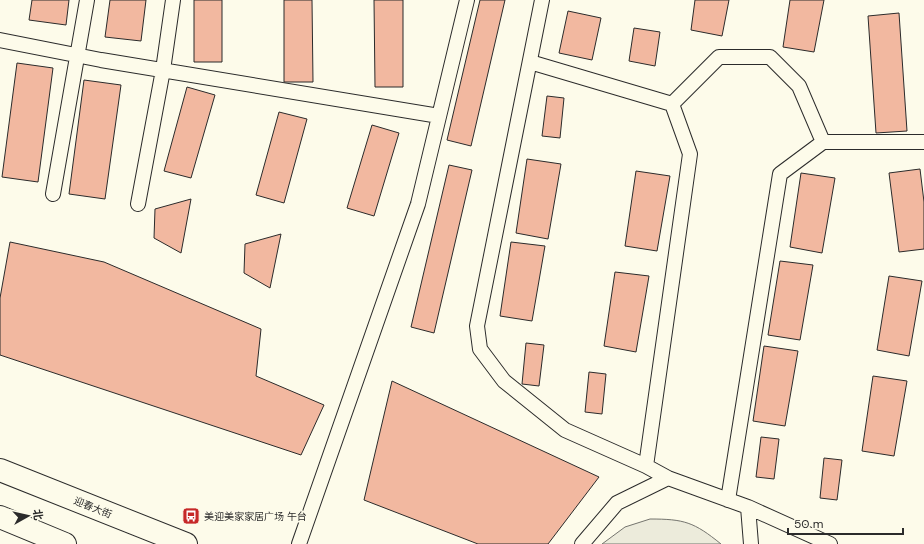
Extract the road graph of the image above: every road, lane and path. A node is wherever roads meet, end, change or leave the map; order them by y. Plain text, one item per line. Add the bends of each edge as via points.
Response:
1 (87, 0) edge
2 (173, 0) edge
3 (466, 0) edge
4 (542, 0) edge
5 (0, 40) edge
6 (78, 55) junction
7 (530, 62) junction
8 (162, 70) junction
9 (672, 104) junction
10 (439, 116) junction
11 (823, 142) junction
12 (924, 142) edge
13 (53, 194) dead end
14 (138, 204) dead end
15 (646, 466) junction
16 (0, 470) edge
17 (668, 478) junction
18 (728, 500) junction
19 (748, 507) junction
20 (0, 517) edge
21 (65, 544) edge
22 (186, 544) edge
23 (299, 544) edge
24 (582, 544) edge
25 (751, 544) edge
26 (830, 544) edge

1 - 6 street
2 - 8 street
3 - 10 street
4 - 7 street
5 - 6 street
6 - 8 street
6 - 13 street
7 - 9 street
7 - 15 street via 477,326 480,349 504,381 565,430
8 - 10 street
8 - 14 street
9 - 11 street via 719,57 770,57 799,86
9 - 15 street via 690,154
10 - 23 street via 418,204
11 - 12 street
11 - 18 street via 780,174
15 - 17 street
16 - 22 main road, 迎春大街
17 - 18 street
17 - 24 street via 617,503
18 - 19 street
19 - 25 street
19 - 26 street
20 - 21 main road

